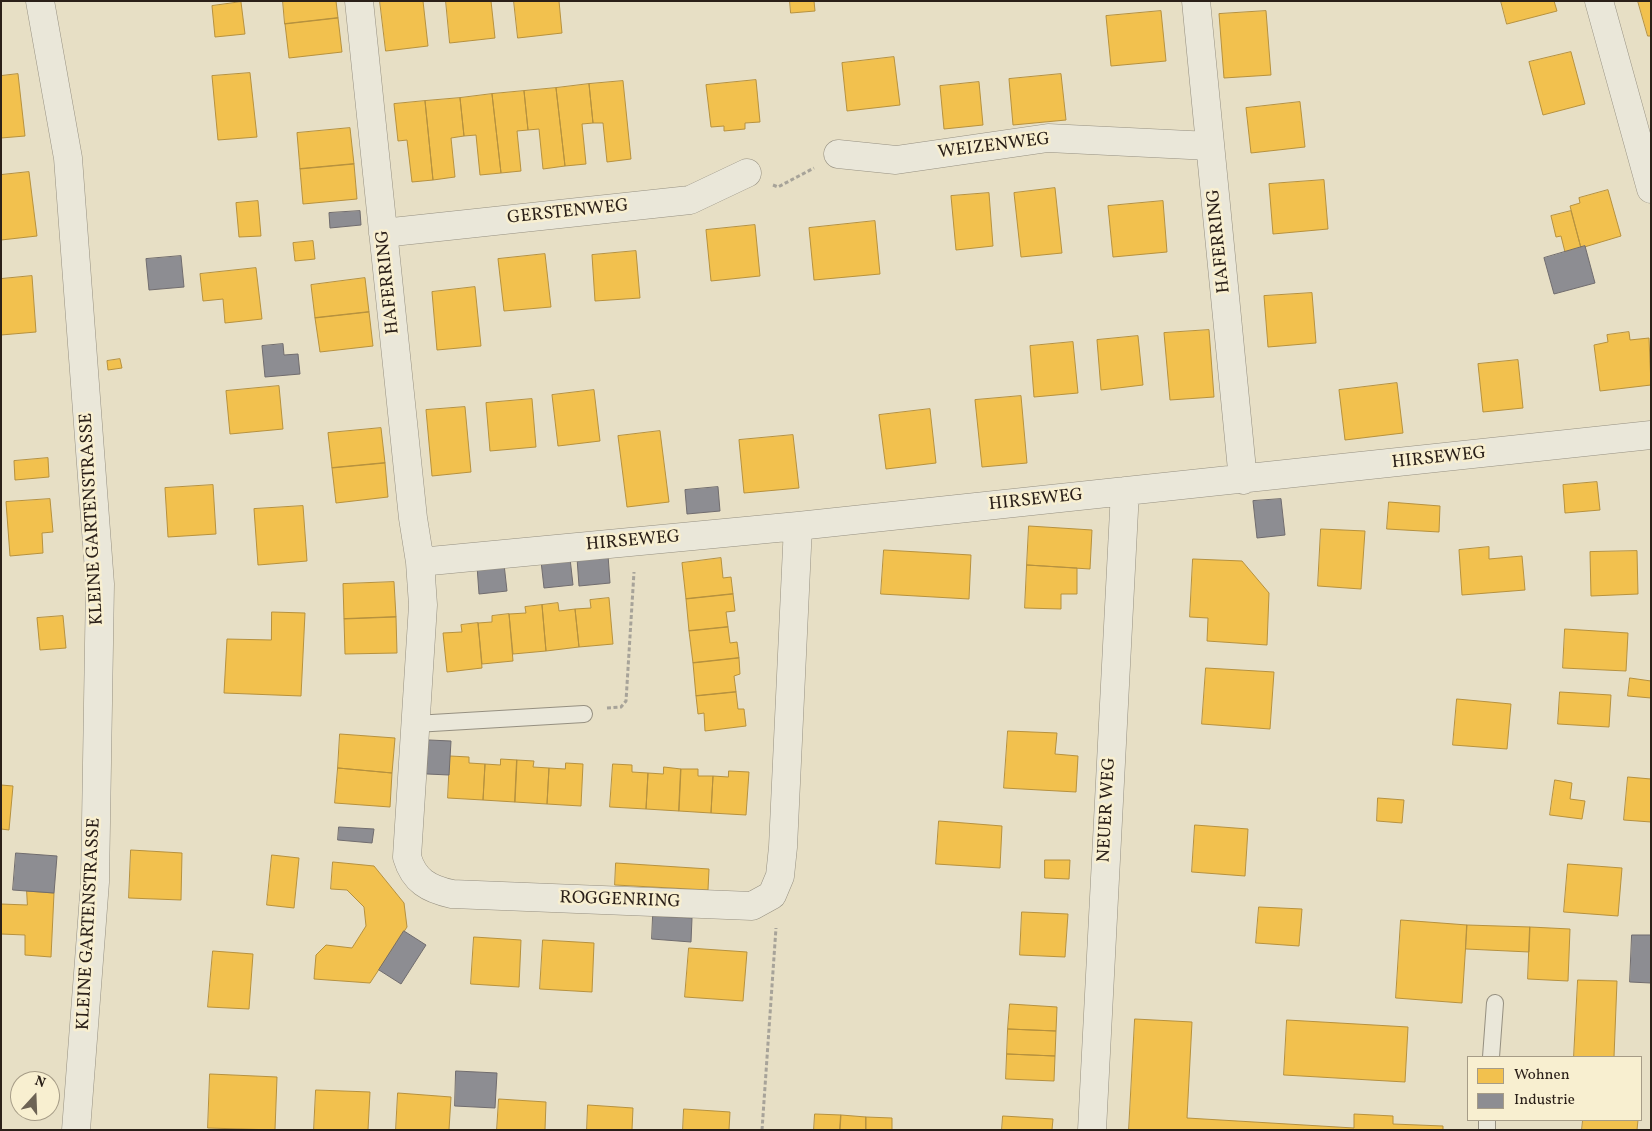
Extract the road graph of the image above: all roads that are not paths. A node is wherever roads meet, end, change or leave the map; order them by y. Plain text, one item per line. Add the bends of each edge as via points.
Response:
1 (40, 1) edge
2 (359, 1) edge
3 (1196, 1) edge
4 (1599, 1) edge
5 (1210, 146) junction
6 (838, 154) road end
7 (747, 173) road end
8 (1651, 189) edge
9 (383, 233) junction
10 (1651, 435) edge
11 (1243, 480) junction
12 (1125, 491) junction
13 (798, 526) junction
14 (420, 562) junction
15 (584, 714) road end
16 (415, 724) junction
17 (1494, 1003) dead end
18 (1491, 1056) edge
19 (76, 1130) edge
20 (1092, 1130) edge

1 - 19 street, KLEINE GARTENSTRASSE via 68,158 100,584 95,882
2 - 9 street, HAFERRING
3 - 5 street, HAFERRING
4 - 8 street
5 - 6 street, WEIZENWEG via 1048,138 896,160
5 - 11 street, HAFERRING
7 - 9 street, GERSTENWEG via 690,200
9 - 14 street, HAFERRING
10 - 11 street, HIRSEWEG
11 - 12 street, HIRSEWEG
12 - 13 street, HIRSEWEG
12 - 20 street, NEUER WEG
13 - 14 street, HIRSEWEG
13 - 16 street, ROGGENRING via 780,876 772,895 752,906 452,894 434,890 420,881 411,870 407,857
14 - 16 street, ROGGENRING via 423,605
15 - 16 lane
17 - 18 lane

